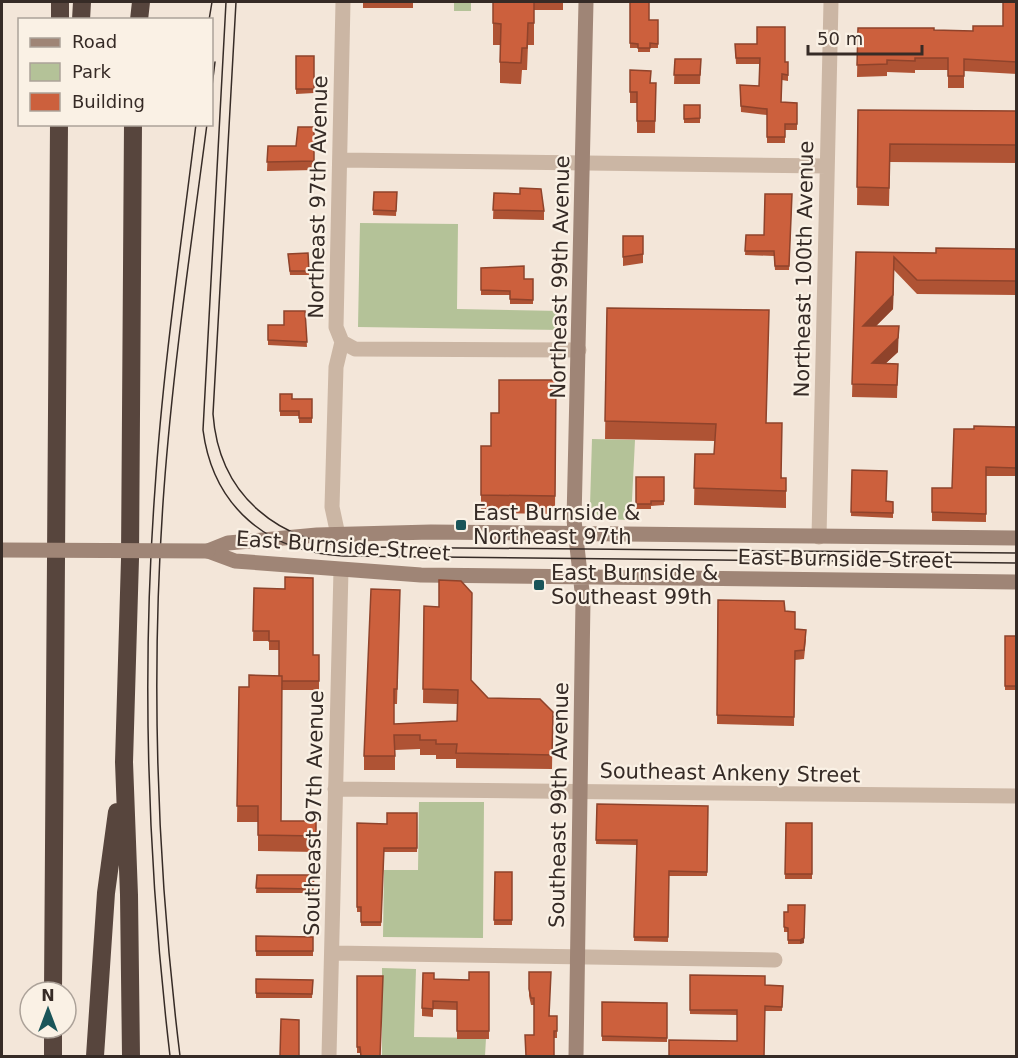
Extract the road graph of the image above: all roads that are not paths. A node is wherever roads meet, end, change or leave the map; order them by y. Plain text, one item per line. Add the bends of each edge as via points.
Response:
1 (60, 2) edge
2 (82, 2) edge
3 (141, 2) edge
4 (343, 2) edge
5 (586, 2) edge
6 (831, 2) edge
7 (60, 18) edge
8 (81, 18) edge
9 (139, 18) edge
10 (58, 126) edge
11 (64, 126) edge
12 (133, 126) edge
13 (58, 151) junction
14 (340, 160) junction
15 (583, 163) junction
16 (827, 166) junction
17 (342, 342) junction
18 (579, 350) junction
19 (576, 533) junction
20 (338, 535) junction
21 (819, 537) junction
22 (1017, 538) edge
23 (2, 550) edge
24 (208, 551) junction
25 (578, 554) joint
26 (341, 570) junction
27 (581, 576) junction
28 (1017, 582) edge
29 (124, 762) junction
30 (336, 789) junction
31 (581, 792) junction
32 (1017, 796) edge
33 (332, 953) junction
34 (578, 957) junction
35 (775, 960) dead end
36 (53, 980) edge
37 (53, 1040) edge
38 (53, 1056) edge
39 (95, 1056) edge
40 (130, 1056) edge
41 (329, 1056) edge
42 (576, 1056) edge

1 - 7 highway
2 - 8 highway
3 - 9 highway
4 - 14 street, Northeast 97th Avenue
5 - 15 street, Northeast 99th Avenue
6 - 16 street, Northeast 100th Avenue
10 - 13 highway
11 - 13 highway
12 - 29 highway via 130,559
13 - 36 highway
14 - 15 street
14 - 17 street, Northeast 97th Avenue via 336,327
15 - 16 street
15 - 18 street, Northeast 99th Avenue
16 - 21 street, Northeast 100th Avenue
17 - 18 street via 355,349
17 - 20 street, Northeast 97th Avenue via 336,367 332,507
18 - 19 street, Northeast 99th Avenue
19 - 20 street, East Burnside Street
19 - 21 street, East Burnside Street
19 - 25 street, Northeast 99th Avenue
20 - 24 street, East Burnside Street via 228,543
21 - 22 street, East Burnside Street
23 - 24 street, East Burnside Street, bridge
24 - 26 street, East Burnside Street via 235,561
25 - 27 street, Southeast 99th Avenue
26 - 27 street, East Burnside Street
26 - 30 street, Southeast 97th Avenue
27 - 28 street, East Burnside Street
27 - 31 street, Southeast 99th Avenue
29 - 39 highway via 106,893
29 - 40 highway
30 - 31 street, Southeast Ankeny Street
30 - 33 street, Southeast 97th Avenue
31 - 32 street, Southeast Ankeny Street
31 - 34 street, Southeast 99th Avenue
33 - 34 street
33 - 41 street, Southeast 97th Avenue
34 - 35 street
34 - 42 street, Southeast 99th Avenue
37 - 38 highway

